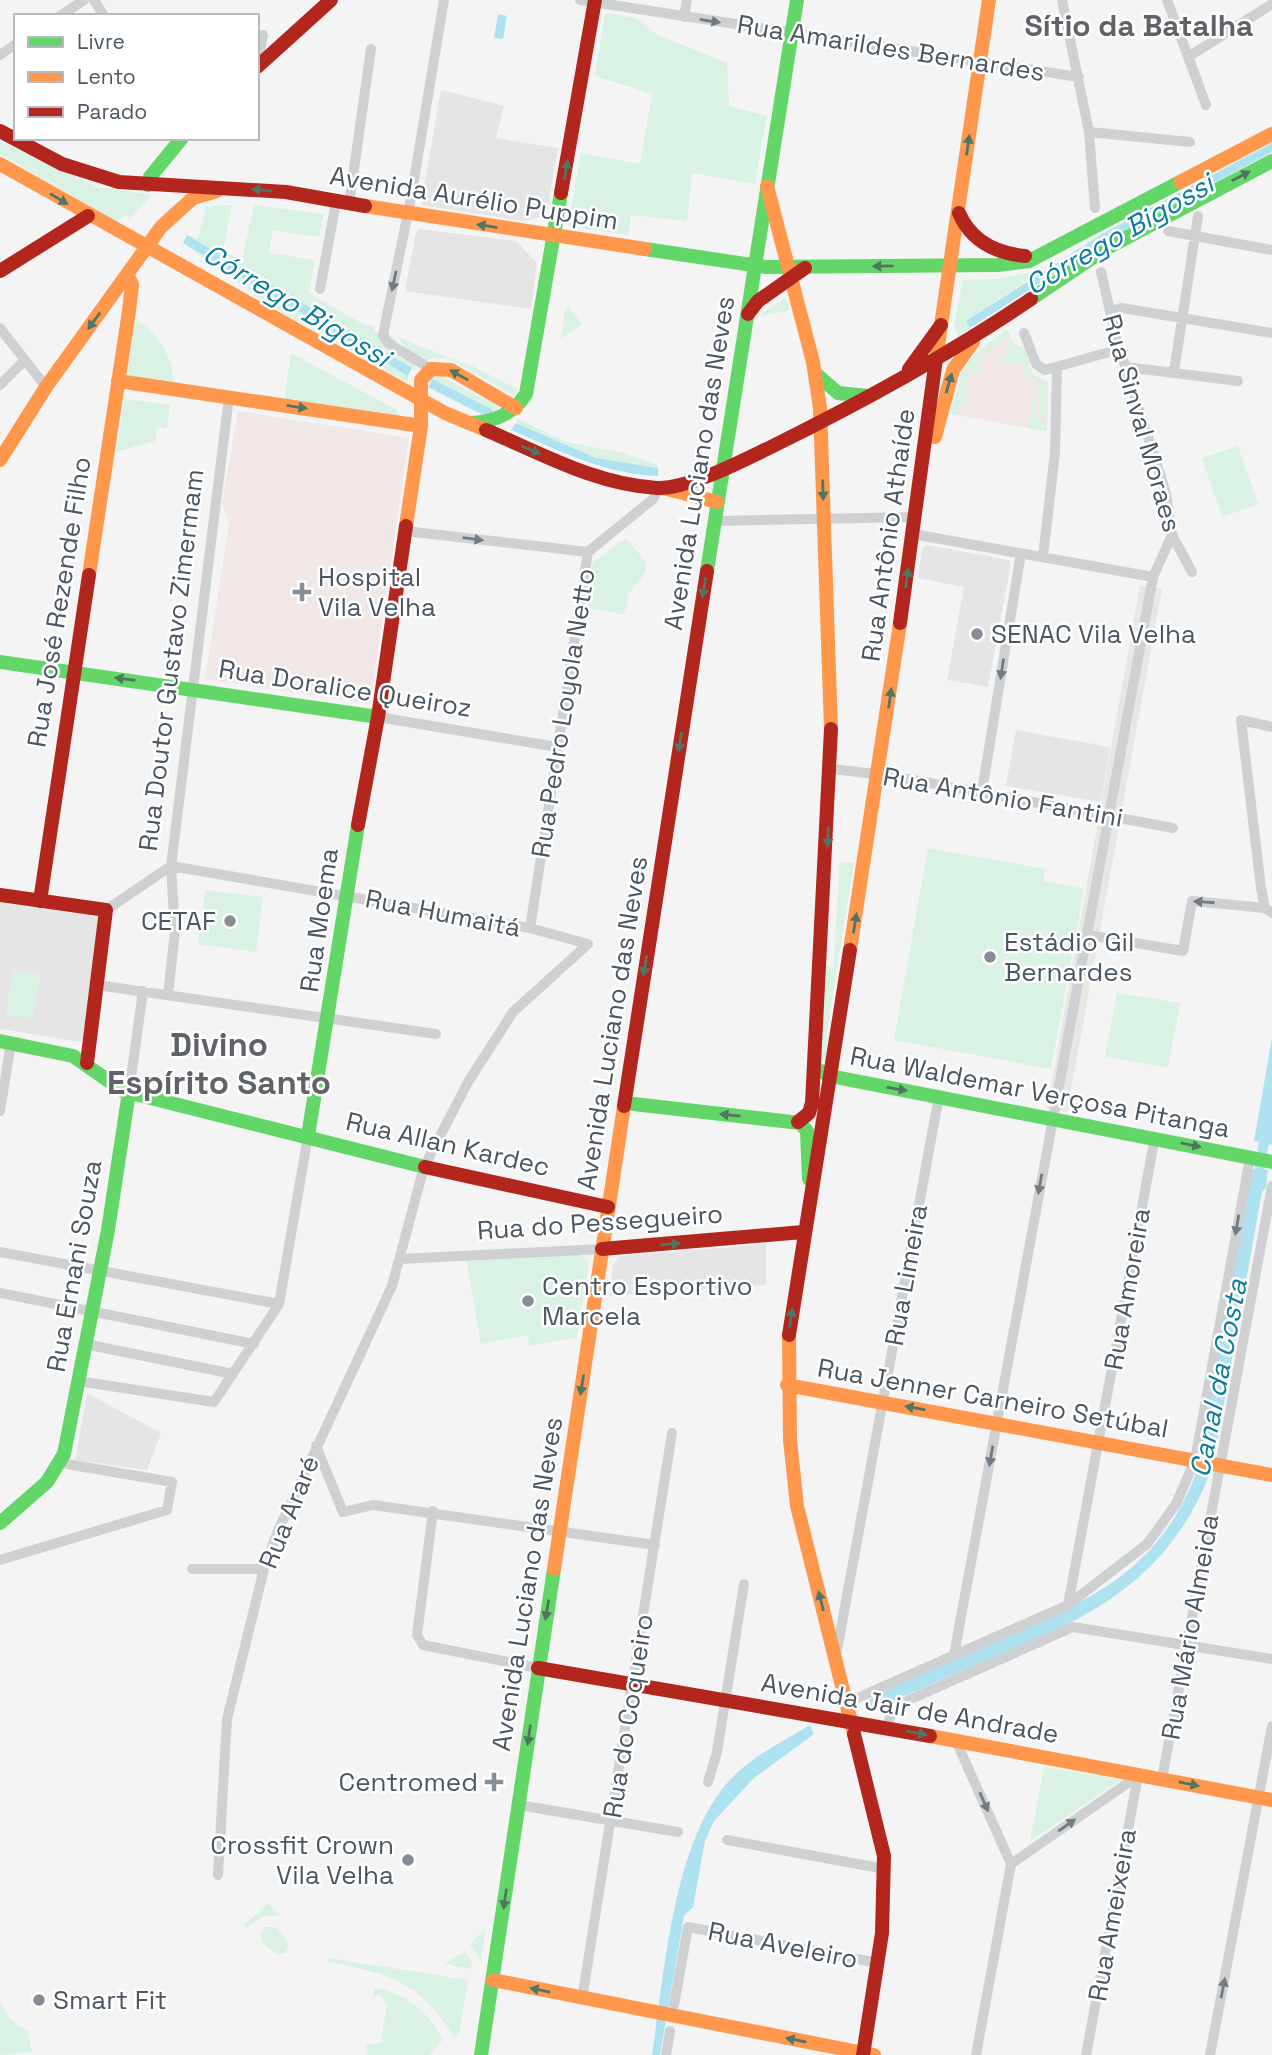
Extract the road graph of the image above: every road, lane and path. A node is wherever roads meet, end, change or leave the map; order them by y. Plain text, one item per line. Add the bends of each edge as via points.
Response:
1 (84, 0) edge
2 (331, 0) edge
3 (444, 0) edge
4 (687, 0) edge
5 (797, 0) edge
6 (989, 0) edge
7 (1062, 0) edge
8 (1167, 0) edge
9 (590, 1) edge
10 (1272, 4) edge
11 (63, 14) edge
12 (684, 17) junction
13 (792, 34) junction
14 (262, 35) dead end
15 (371, 50) dead end
16 (259, 54) edge
17 (1188, 57) junction
18 (980, 63) junction
19 (259, 64) edge
20 (1079, 76) junction
21 (1206, 105) dead end
22 (1089, 132) junction
23 (1272, 134) edge
24 (17, 140) edge
25 (180, 140) edge
26 (1190, 142) dead end
27 (1272, 161) edge
28 (0, 164) edge
29 (148, 185) junction
30 (767, 186) junction
31 (237, 187) junction
32 (343, 203) junction
33 (1095, 208) dead end
34 (959, 213) junction
35 (408, 214) junction
36 (88, 216) junction
37 (1198, 216) dead end
38 (1168, 231) dead end
39 (554, 237) junction
40 (1194, 237) junction
41 (147, 245) junction
42 (1272, 250) edge
43 (1048, 253) junction
44 (952, 264) junction
45 (755, 266) junction
46 (0, 271) edge
47 (1101, 272) dead end
48 (790, 273) junction
49 (128, 274) junction
50 (320, 289) dead end
51 (115, 292) junction
52 (1110, 311) junction
53 (129, 312) junction
54 (747, 317) junction
55 (1182, 318) junction
56 (941, 325) junction
57 (0, 328) edge
58 (986, 330) junction
59 (1024, 333) dead end
60 (1272, 333) edge
61 (1120, 349) junction
62 (936, 359) junction
63 (24, 361) junction
64 (1125, 367) junction
65 (431, 369) junction
66 (1057, 369) junction
67 (1174, 372) junction
68 (816, 374) junction
69 (901, 379) junction
70 (1238, 380) dead end
71 (118, 381) junction
72 (0, 384) edge
73 (46, 387) junction
74 (869, 396) junction
75 (229, 397) junction
76 (420, 401) junction
77 (516, 408) junction
78 (445, 413) junction
79 (821, 422) junction
80 (469, 423) junction
81 (421, 426) junction
82 (0, 460) edge
83 (722, 471) junction
84 (660, 488) junction
85 (919, 496) junction
86 (717, 502) junction
87 (916, 517) junction
88 (824, 519) junction
89 (715, 521) junction
90 (405, 531) junction
91 (913, 534) junction
92 (1172, 535) junction
93 (588, 552) junction
94 (1021, 553) junction
95 (1043, 557) junction
96 (1192, 572) dead end
97 (1153, 577) junction
98 (0, 662) edge
99 (73, 673) junction
100 (192, 688) junction
101 (378, 717) junction
102 (1272, 727) edge
103 (557, 747) junction
104 (832, 769) junction
105 (879, 774) junction
106 (982, 792) junction
107 (1109, 817) junction
108 (1173, 828) dead end
109 (171, 866) junction
110 (0, 895) edge
111 (345, 895) junction
112 (40, 901) junction
113 (106, 910) junction
114 (1268, 911) edge
115 (530, 928) junction
116 (1088, 935) junction
117 (588, 944) joint
118 (97, 985) junction
119 (143, 992) junction
120 (169, 995) junction
121 (329, 1018) junction
122 (436, 1034) dead end
123 (6, 1042) edge
124 (813, 1051) junction
125 (87, 1063) junction
126 (830, 1076) junction
127 (129, 1092) junction
128 (939, 1096) junction
129 (625, 1103) junction
130 (0, 1111) edge
131 (1052, 1117) junction
132 (798, 1122) junction
133 (308, 1136) junction
134 (1155, 1138) junction
135 (1252, 1158) junction
136 (1272, 1162) edge
137 (424, 1167) junction
138 (1272, 1186) edge
139 (811, 1187) junction
140 (608, 1207) junction
141 (803, 1232) junction
142 (602, 1250) junction
143 (0, 1252) edge
144 (400, 1259) junction
145 (99, 1272) junction
146 (0, 1293) edge
147 (279, 1304) junction
148 (90, 1312) junction
149 (85, 1344) junction
150 (254, 1344) junction
151 (233, 1374) junction
152 (78, 1381) junction
153 (788, 1385) junction
154 (882, 1403) junction
155 (997, 1423) junction
156 (672, 1433) dead end
157 (1099, 1441) junction
158 (316, 1446) junction
159 (61, 1463) junction
160 (1207, 1463) junction
161 (1272, 1475) edge
162 (433, 1511) junction
163 (0, 1523) edge
164 (559, 1531) junction
165 (655, 1545) junction
166 (0, 1560) edge
167 (192, 1569) dead end
168 (264, 1569) junction
169 (744, 1584) dead end
170 (1068, 1605) junction
171 (1185, 1647) junction
172 (954, 1655) junction
173 (835, 1660) junction
174 (1272, 1660) edge
175 (538, 1668) junction
176 (633, 1684) junction
177 (725, 1699) junction
178 (846, 1703) junction
179 (850, 1721) junction
180 (1272, 1727) edge
181 (887, 1728) junction
182 (956, 1741) junction
183 (1138, 1776) junction
184 (1162, 1779) junction
185 (708, 1782) dead end
186 (1265, 1798) edge
187 (519, 1805) junction
188 (612, 1821) junction
189 (678, 1832) dead end
190 (727, 1840) dead end
191 (1011, 1864) junction
192 (885, 1869) junction
193 (218, 1875) dead end
194 (878, 1963) junction
195 (493, 1980) junction
196 (582, 1999) junction
197 (667, 2016) junction
198 (867, 2054) edge
199 (481, 2055) edge
200 (666, 2055) edge
201 (976, 2055) edge
202 (1086, 2055) edge
203 (1210, 2055) edge

1 - 11 street
2 - 19 main road
3 - 35 street
4 - 12 street
5 - 13 main road, Avenida Luciano das Neves
6 - 18 main road, Rua Antônio Athaíde
7 - 20 street
8 - 17 street
9 - 12 street, Rua Amarildes Bernardes
39 -> 9 main road
10 - 17 street
12 -> 13 street, Rua Amarildes Bernardes
13 - 18 street, Rua Amarildes Bernardes
13 - 30 main road, Avenida Luciano das Neves
14 - 16 street
15 - 32 street
17 - 21 street
18 - 20 street, Rua Amarildes Bernardes
34 -> 18 main road, Rua Antônio Athaíde
20 - 22 street
22 - 26 street
22 - 33 street
23 - 43 main road
24 - 29 main road, Avenida Aurélio Puppim via 62,164 119,182
25 - 29 main road
58 -> 27 main road via 1107,248
28 -> 36 main road
29 - 31 main road, Avenida Aurélio Puppim
30 - 45 main road, Avenida Luciano das Neves
30 - 48 main road
32 -> 31 main road, Avenida Aurélio Puppim
31 - 41 main road via 193,198
32 - 35 main road, Avenida Aurélio Puppim
32 - 50 street
34 - 43 main road via 970,233 990,248 1018,256
34 - 44 main road, Rua Antônio Athaíde
39 -> 35 main road, Avenida Aurélio Puppim
35 -> 65 street via 383,335 388,343
36 - 41 main road
36 - 46 main road
37 - 40 street
38 - 40 street
39 - 45 main road, Avenida Aurélio Puppim
39 - 77 main road via 526,394
40 - 42 street
40 - 55 street
41 - 49 main road
41 - 76 main road
43 - 44 main road via 1008,264
44 -> 48 main road via 805,268
44 - 56 main road, Rua Antônio Athaíde
45 - 48 main road, Avenida Aurélio Puppim
45 - 54 main road, Avenida Luciano das Neves
47 - 52 street, Rua Sinval Moraes
48 - 54 main road
48 - 68 main road
49 - 51 main road
49 - 53 main road, Rua José Rezende Filho via 132,285
51 - 53 main road
51 -> 73 main road
52 - 55 street via 1122,308
52 - 61 street, Rua Sinval Moraes
53 - 71 main road, Rua José Rezende Filho
54 - 83 main road, Avenida Luciano das Neves
55 - 60 street
55 - 67 street
56 - 62 main road, Rua Antônio Athaíde
56 - 69 main road
57 - 63 street
58 - 62 main road
85 -> 58 main road via 953,370
59 - 66 street via 1040,368
61 - 64 street, Rua Sinval Moraes
61 - 66 street
62 - 69 main road
62 - 85 main road, Rua Antônio Athaíde
63 - 72 street
63 - 73 street
64 - 67 street
64 - 92 street, Rua Sinval Moraes via 1163,482
65 - 76 main road via 421,380
77 -> 65 main road via 451,370
66 - 95 street via 1055,452
67 - 70 street
68 - 74 main road via 840,394
68 - 79 main road
69 - 74 main road
71 - 75 main road
71 - 99 main road, Rua José Rezende Filho
73 - 82 main road
74 - 79 main road
75 -> 81 main road
75 - 100 street, Rua Doutor Gustavo Zimermam
76 - 78 main road
76 - 81 main road, Rua Moema
77 - 80 main road via 488,421
78 - 80 main road
78 - 81 main road via 431,415
79 - 83 main road
79 -> 88 main road
80 -> 84 main road via 592,475
81 - 90 main road, Rua Moema
83 - 84 main road
83 - 86 main road, Avenida Luciano das Neves
84 - 86 main road
84 - 93 street, Rua Pedro Loyola Netto via 653,499
85 - 87 main road, Rua Antônio Athaíde
86 - 89 main road, Avenida Luciano das Neves
87 - 88 street
87 - 91 main road, Rua Antônio Athaíde
88 - 89 street
88 - 104 main road
89 -> 129 main road, Avenida Luciano das Neves
90 -> 93 street
90 - 101 main road, Rua Moema
91 - 94 street
105 -> 91 main road, Rua Antônio Athaíde
92 - 96 street, Rua Sinval Moraes
92 - 97 street
93 - 103 street, Rua Pedro Loyola Netto
94 - 95 street
94 -> 106 street
95 - 97 street
97 - 107 street
98 - 99 main road, Rua Doralice Queiroz
100 -> 99 main road, Rua Doralice Queiroz
99 - 112 main road, Rua José Rezende Filho
100 - 101 main road, Rua Doralice Queiroz
100 - 109 street, Rua Doutor Gustavo Zimermam
101 - 103 street, Rua Doralice Queiroz
101 - 111 main road, Rua Moema
102 - 114 street via 1241,720
103 - 115 street, Rua Pedro Loyola Netto
104 - 105 street, Rua Antônio Fantini
104 -> 124 main road
105 - 106 street, Rua Antônio Fantini
126 -> 105 main road, Rua Antônio Athaíde
106 - 107 street, Rua Antônio Fantini
107 - 108 street, Rua Antônio Fantini
107 - 116 street
109 - 111 street, Rua Humaitá
109 - 113 street, Rua Doutor Gustavo Zimermam
109 - 120 street via 175,931
110 - 112 main road
111 - 115 street, Rua Humaitá
111 - 121 main road, Rua Moema
112 - 113 main road
113 - 118 main road
114 -> 116 street via 1192,901 1183,951
115 - 117 street, Rua Humaitá
116 - 131 street
117 - 137 street, Rua Araré via 513,1012 468,1082
118 - 119 street
118 - 125 main road
119 - 120 street
119 - 127 street, Rua Ernani Souza
120 - 121 street
121 - 122 street
121 - 133 main road, Rua Moema
123 - 125 main road, Rua Allan Kardec
123 - 130 street
124 - 126 main road, Rua Waldemar Verçosa Pitanga via 817,1067
124 - 132 main road via 812,1104
125 - 127 main road, Rua Allan Kardec
126 -> 128 main road, Rua Waldemar Verçosa Pitanga
126 - 139 main road, Rua Antônio Athaíde
127 - 133 main road, Rua Allan Kardec
127 - 145 main road, Rua Ernani Souza
128 - 131 main road, Rua Waldemar Verçosa Pitanga
128 - 154 street, Rua Limeira
132 -> 129 main road
129 - 140 main road, Avenida Luciano das Neves
131 - 134 main road, Rua Waldemar Verçosa Pitanga
131 -> 155 street
132 - 139 main road via 807,1131
133 - 137 main road, Rua Allan Kardec
133 - 147 street, Rua Moema
134 -> 135 main road, Rua Waldemar Verçosa Pitanga
134 - 157 street, Rua Amoreira
135 - 136 main road, Rua Waldemar Verçosa Pitanga
135 -> 160 street
137 - 140 main road, Rua Allan Kardec
137 - 144 street, Rua Araré
138 - 160 street, Rua Mário Almeida
139 - 141 main road
140 - 142 main road, Avenida Luciano das Neves
142 -> 141 main road, Rua do Pessegueiro
153 -> 141 main road via 788,1342
142 - 144 street, Rua do Pessegueiro
142 -> 164 main road, Avenida Luciano das Neves
143 - 145 street
144 - 158 street, Rua Araré via 392,1286
145 - 147 street
145 - 148 main road, Rua Ernani Souza
146 - 148 street
147 - 150 street, Rua Moema
148 - 149 main road, Rua Ernani Souza
148 - 150 street
149 - 151 street
149 - 152 main road, Rua Ernani Souza
150 - 151 street, Rua Moema
151 - 152 street, Rua Moema via 214,1402
152 - 159 main road, Rua Ernani Souza
153 - 154 main road, Rua Jenner Carneiro Setúbal
173 -> 153 main road via 797,1506
155 -> 154 main road, Rua Jenner Carneiro Setúbal
154 - 173 street, Rua Limeira
155 - 157 main road, Rua Jenner Carneiro Setúbal
155 -> 172 street
156 - 165 street, Rua do Coqueiro
157 - 160 main road, Rua Jenner Carneiro Setúbal
157 - 170 street, Rua Amoreira
158 - 162 street via 343,1512 373,1505
158 - 168 street, Rua Araré
159 - 163 main road, Rua Ernani Souza via 47,1482
159 - 166 street via 172,1482 167,1510
160 - 161 main road, Rua Jenner Carneiro Setúbal
160 - 170 street via 1147,1544
160 - 171 street, Rua Mário Almeida
162 - 164 street
162 - 175 street via 417,1635 423,1645
164 - 165 street
164 -> 175 main road, Avenida Luciano das Neves
165 - 176 street, Rua do Coqueiro
167 - 168 street
168 - 193 street, Rua Araré via 227,1719
169 - 177 street
170 - 172 street
171 - 174 street
171 - 181 street via 1077,1627 1065,1629 902,1703 890,1716
171 - 184 street, Rua Mário Almeida
172 - 178 street
173 - 178 main road
175 - 176 main road, Avenida Jair de Andrade
175 -> 187 main road, Avenida Luciano das Neves
176 - 177 main road, Avenida Jair de Andrade
176 - 188 street, Rua do Coqueiro
177 - 179 main road, Avenida Jair de Andrade
177 - 185 street
178 - 179 main road
179 - 181 main road, Avenida Jair de Andrade
179 - 192 main road
180 - 186 street
181 -> 182 main road, Avenida Jair de Andrade
182 - 183 main road, Avenida Jair de Andrade
182 -> 191 street
183 - 184 main road, Avenida Jair de Andrade
191 -> 183 street
183 - 202 street, Rua Ameixeira
184 -> 186 main road, Avenida Jair de Andrade
203 -> 186 street
187 - 188 street
187 -> 195 main road, Avenida Luciano das Neves
188 - 189 street
188 - 196 street, Rua do Coqueiro
190 - 192 street
191 - 201 street
192 - 194 main road
194 - 197 street, Rua Aveleiro via 688,1927
194 - 198 main road
196 -> 195 main road
195 - 199 main road, Avenida Luciano das Neves
196 - 197 main road
198 -> 197 main road
197 - 200 street

